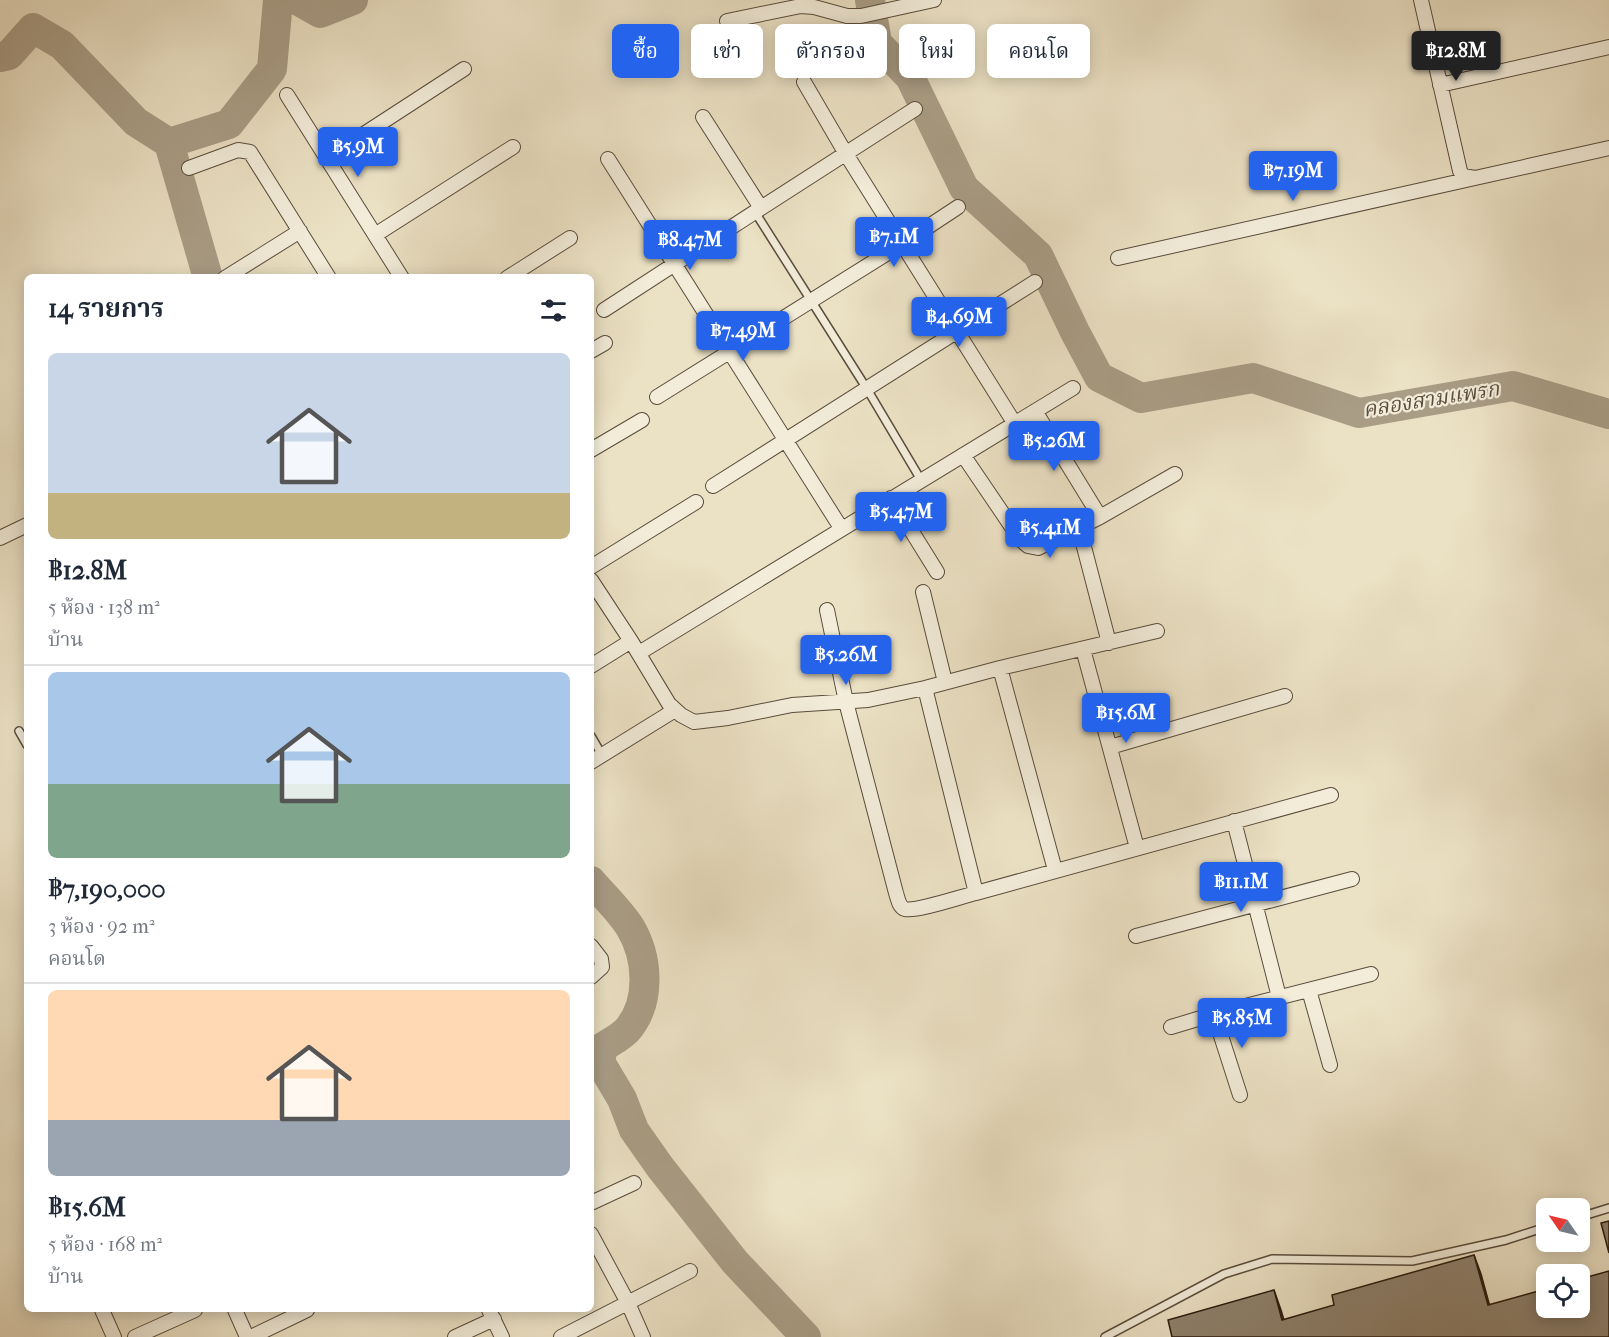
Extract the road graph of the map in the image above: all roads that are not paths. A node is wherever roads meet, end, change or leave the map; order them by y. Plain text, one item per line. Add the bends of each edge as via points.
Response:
1 (934, 0) edge
2 (1421, 0) edge
3 (727, 21) dead end
4 (1609, 47) edge
5 (464, 69) dead end
6 (804, 82) dead end
7 (1440, 85) junction
8 (288, 94) dead end
9 (915, 109) dead end
10 (703, 117) dead end
11 (513, 147) dead end
12 (1609, 148) edge
13 (846, 154) junction
14 (327, 158) junction
15 (608, 159) dead end
16 (189, 168) dead end
17 (1475, 177) junction
18 (958, 207) dead end
19 (758, 210) junction
20 (300, 231) junction
21 (375, 235) junction
22 (570, 238) dead end
23 (902, 244) junction
24 (1118, 258) dead end
25 (673, 264) junction
26 (231, 274) edge
27 (327, 274) edge
28 (399, 274) edge
29 (513, 274) edge
30 (1035, 282) dead end
31 (811, 299) junction
32 (604, 310) dead end
33 (956, 332) junction
34 (605, 343) dead end
35 (594, 349) edge
36 (730, 352) junction
37 (1073, 388) dead end
38 (867, 389) junction
39 (657, 397) dead end
40 (1035, 411) junction
41 (642, 420) dead end
42 (1015, 424) junction
43 (784, 440) junction
44 (594, 448) edge
45 (963, 455) junction
46 (1175, 474) dead end
47 (921, 480) junction
48 (713, 486) dead end
49 (891, 498) junction
50 (696, 502) dead end
51 (1100, 516) junction
52 (24, 526) edge
53 (841, 528) junction
54 (0, 538) edge
55 (1083, 543) dead end
56 (594, 565) edge
57 (937, 572) dead end
58 (594, 585) edge
59 (923, 592) dead end
60 (826, 610) dead end
61 (1157, 631) dead end
62 (1109, 643) junction
63 (635, 647) junction
64 (1083, 649) junction
65 (594, 665) edge
66 (1000, 668) junction
67 (945, 682) junction
68 (925, 688) junction
69 (1286, 696) dead end
70 (846, 702) junction
71 (675, 710) junction
72 (19, 731) dead end
73 (24, 740) edge
74 (1110, 747) junction
75 (597, 758) edge
76 (1331, 795) dead end
77 (1234, 821) junction
78 (1137, 848) junction
79 (1055, 870) junction
80 (1352, 879) dead end
81 (976, 893) junction
82 (1255, 904) junction
83 (1136, 936) dead end
84 (594, 950) edge
85 (594, 974) edge
86 (1371, 974) dead end
87 (1309, 990) junction
88 (1279, 997) junction
89 (1214, 1014) junction
90 (1171, 1027) dead end
91 (1330, 1065) dead end
92 (1240, 1095) dead end
93 (634, 1183) dead end
94 (594, 1202) edge
95 (1609, 1208) edge
96 (1590, 1214) edge
97 (1536, 1230) edge
98 (594, 1240) edge
99 (690, 1271) dead end
100 (628, 1303) junction
101 (103, 1312) edge
102 (191, 1312) edge
103 (236, 1312) edge
104 (303, 1312) edge
105 (491, 1314) edge
106 (1113, 1335) edge
107 (114, 1337) edge
108 (135, 1337) edge
109 (249, 1337) edge
110 (455, 1337) edge
111 (502, 1337) edge
112 (561, 1337) edge
113 (643, 1337) edge
114 (1105, 1337) edge

1 - 3 street via 861,16 801,6
2 - 7 street
4 - 7 street
5 - 14 street
6 - 13 street
7 - 17 street via 1460,171 1463,176
8 - 14 street
9 - 13 street
10 - 19 street
11 - 21 street
12 - 17 street
13 - 19 street
13 - 23 street
14 - 21 street
15 - 25 street
16 - 20 street via 238,150 250,152
17 - 24 street
18 - 23 street
19 - 25 street
19 - 31 lane
20 - 26 street
20 - 27 street
21 - 28 street
22 - 29 street
23 - 31 street
23 - 33 street
25 - 32 street
25 - 36 street
30 - 33 street
31 - 36 street
31 - 38 lane
33 - 38 street
33 - 42 street
34 - 35 street
36 - 39 street
36 - 43 street
37 - 40 street
38 - 43 street
38 - 47 lane
40 - 42 street
40 - 51 street
41 - 44 street
42 - 45 street
43 - 48 street
43 - 53 street
45 - 47 street
45 - 51 street via 1028,546 1038,548
46 - 51 street
47 - 49 street
49 - 53 street
49 - 57 street
50 - 56 street
52 - 54 street
53 - 63 street
55 - 62 street
58 - 63 street
59 - 67 street
60 - 70 street
61 - 62 street
62 - 64 street
63 - 65 street
63 - 71 street
64 - 66 street
64 - 74 street
66 - 67 street
66 - 79 street
67 - 68 street
68 - 70 street
68 - 81 street
69 - 74 street
70 - 71 street via 792,705 694,722
70 - 81 street via 900,905 912,909
71 - 75 street
72 - 73 lane
74 - 78 street
76 - 77 street
77 - 78 street
77 - 82 street
78 - 79 street
79 - 81 street
80 - 82 street
82 - 83 street
82 - 88 street
84 - 85 street via 602,967
86 - 87 street
87 - 88 street
87 - 91 street
88 - 89 street
89 - 90 street
89 - 92 street
93 - 94 street
95 - 96 lane
97 - 106 lane via 1412,1261 1272,1259 1224,1274
98 - 100 street
99 - 100 street
100 - 112 street
100 - 113 street
101 - 107 street
102 - 108 street
103 - 109 street
104 - 109 street
105 - 110 street
105 - 111 street
106 - 114 lane

